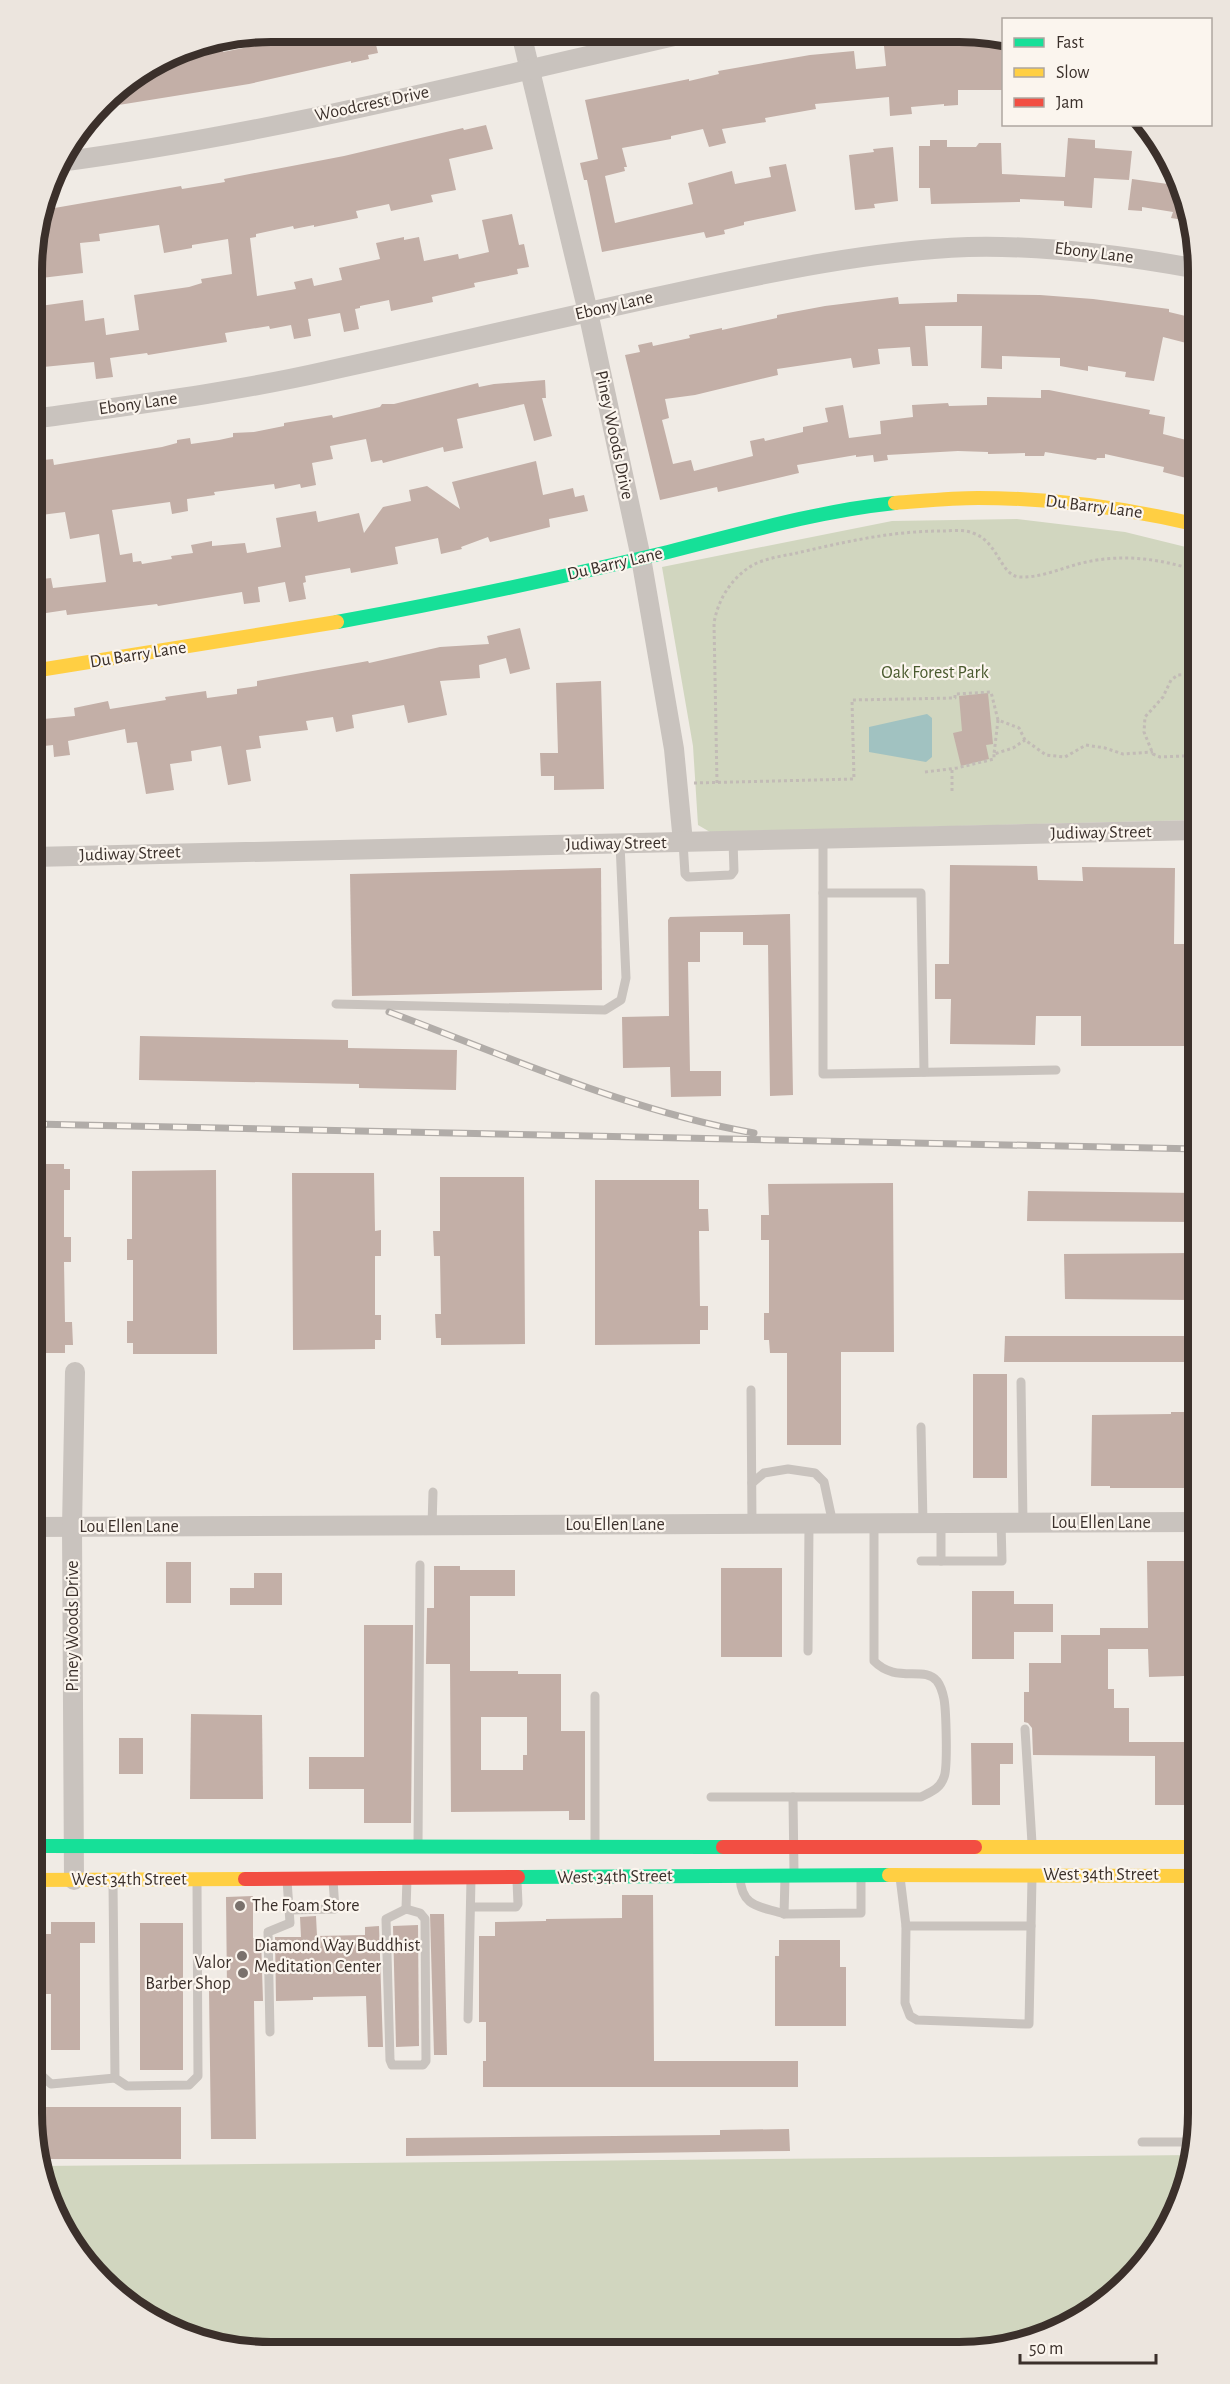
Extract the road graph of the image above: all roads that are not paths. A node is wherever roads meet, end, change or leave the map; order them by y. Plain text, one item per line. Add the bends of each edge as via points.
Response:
1 (523, 42) edge
2 (649, 42) edge
3 (530, 69) junction
4 (71, 160) edge
5 (1188, 267) edge
6 (588, 312) junction
7 (42, 418) edge
8 (1188, 523) edge
9 (641, 558) junction
10 (42, 670) edge
11 (1188, 830) edge
12 (823, 839) junction
13 (733, 841) junction
14 (683, 842) junction
15 (620, 844) junction
16 (42, 857) edge
17 (823, 893) junction
18 (336, 1004) dead end
19 (1056, 1070) dead end
20 (924, 1072) junction
21 (75, 1372) dead end
22 (1021, 1382) dead end
23 (751, 1390) dead end
24 (921, 1427) dead end
25 (752, 1483) junction
26 (433, 1492) dead end
27 (1188, 1522) edge
28 (932, 1523) junction
29 (1001, 1523) junction
30 (1023, 1523) junction
31 (752, 1524) junction
32 (809, 1524) junction
33 (833, 1524) junction
34 (874, 1524) junction
35 (432, 1526) junction
36 (42, 1527) edge
37 (72, 1527) junction
38 (921, 1561) dead end
39 (941, 1561) junction
40 (420, 1565) dead end
41 (808, 1651) dead end
42 (596, 1696) dead end
43 (1025, 1729) dead end
44 (711, 1797) dead end
45 (793, 1797) junction
46 (74, 1845) junction
47 (42, 1846) edge
48 (418, 1847) junction
49 (595, 1847) junction
50 (793, 1847) junction
51 (1188, 1848) edge
52 (1032, 1861) junction
53 (316, 1863) junction
54 (547, 1863) junction
55 (789, 1875) junction
56 (861, 1875) junction
57 (900, 1875) junction
58 (1188, 1875) edge
59 (740, 1876) junction
60 (517, 1878) junction
61 (407, 1879) junction
62 (471, 1879) junction
63 (42, 1880) edge
64 (74, 1880) junction
65 (113, 1880) junction
66 (197, 1880) junction
67 (287, 1880) junction
68 (333, 1880) junction
69 (471, 1907) junction
70 (406, 1909) junction
71 (289, 1910) junction
72 (784, 1914) junction
73 (906, 1926) junction
74 (1031, 1926) junction
75 (468, 2019) dead end
76 (270, 2032) dead end
77 (42, 2076) edge
78 (115, 2078) junction
79 (1142, 2142) dead end
80 (1186, 2142) edge

1 - 3 street, Piney Woods Drive
2 - 3 street, Woodcrest Drive
3 - 4 street, Woodcrest Drive via 203,139
3 - 6 street, Piney Woods Drive
5 - 6 street, Ebony Lane via 1046,248 967,247 867,256 766,273
6 - 7 street, Ebony Lane via 323,372 176,399
6 - 9 street, Piney Woods Drive
8 - 9 main road, Du Barry Lane via 1059,501 977,498 893,503 814,515
9 - 10 main road, Du Barry Lane via 397,611
9 - 14 street, Piney Woods Drive via 674,748
11 - 12 street, Judiway Street
12 - 13 street, Judiway Street
12 - 17 lane
13 - 14 street, Judiway Street
13 - 14 lane via 731,875 688,877
14 - 15 street, Judiway Street
15 - 16 street, Judiway Street
15 - 18 lane via 626,978 621,1000 605,1010
17 - 20 lane via 921,893
17 - 20 lane via 823,1074
19 - 20 lane
21 - 37 street, Piney Woods Drive
22 - 30 lane
23 - 25 lane
24 - 28 lane
25 - 31 lane
25 - 33 lane via 764,1473 788,1468 815,1473 824,1482
26 - 35 lane
27 - 30 street, Lou Ellen Lane
28 - 29 street, Lou Ellen Lane
28 - 34 street, Lou Ellen Lane
28 - 39 lane
29 - 30 street, Lou Ellen Lane
29 - 39 lane via 1002,1560
31 - 32 street, Lou Ellen Lane
31 - 35 street, Lou Ellen Lane
32 - 33 street, Lou Ellen Lane
32 - 41 lane
33 - 34 street, Lou Ellen Lane
34 - 45 lane via 874,1661 895,1674 928,1675 938,1682 944,1697 945,1776 937,1790 921,1797
35 - 37 street, Lou Ellen Lane
36 - 37 street, Lou Ellen Lane
37 - 46 street, Piney Woods Drive
38 - 39 lane
40 - 48 lane
42 - 49 lane
43 - 52 lane
44 - 45 lane
45 - 50 lane
46 - 47 main road, West 34th Street
46 - 53 main road, West 34th Street
46 - 64 street, Piney Woods Drive
48 - 53 main road, West 34th Street
48 - 54 main road, West 34th Street
49 - 50 main road, West 34th Street
49 - 54 main road, West 34th Street
50 - 52 main road, West 34th Street
50 - 55 lane
51 - 52 main road, West 34th Street
52 - 57 main road, West 34th Street
52 - 58 main road, West 34th Street
52 - 74 lane
53 - 67 main road, West 34th Street
53 - 68 main road, West 34th Street
54 - 59 main road, West 34th Street
54 - 60 main road, West 34th Street
55 - 56 main road, West 34th Street
55 - 59 main road, West 34th Street
55 - 72 lane
56 - 57 main road, West 34th Street
56 - 72 lane via 861,1913
57 - 73 lane
59 - 72 lane via 744,1898
60 - 62 main road, West 34th Street
60 - 69 lane via 516,1907
61 - 62 main road, West 34th Street
61 - 68 main road, West 34th Street
61 - 70 lane
62 - 69 lane
63 - 64 main road, West 34th Street
64 - 65 main road, West 34th Street
65 - 66 main road, West 34th Street
65 - 78 lane
66 - 67 main road, West 34th Street
66 - 78 lane via 198,2076 189,2085 127,2086
67 - 71 lane
68 - 71 lane via 335,1909
69 - 75 lane
70 - 70 lane via 425,1919 423,2065 392,2065 390,2060 386,1919
71 - 76 lane via 290,1923 268,1932
73 - 74 lane
73 - 74 lane via 905,2003 910,2016 917,2020 1029,2024
77 - 78 lane via 51,2084
79 - 80 lane

